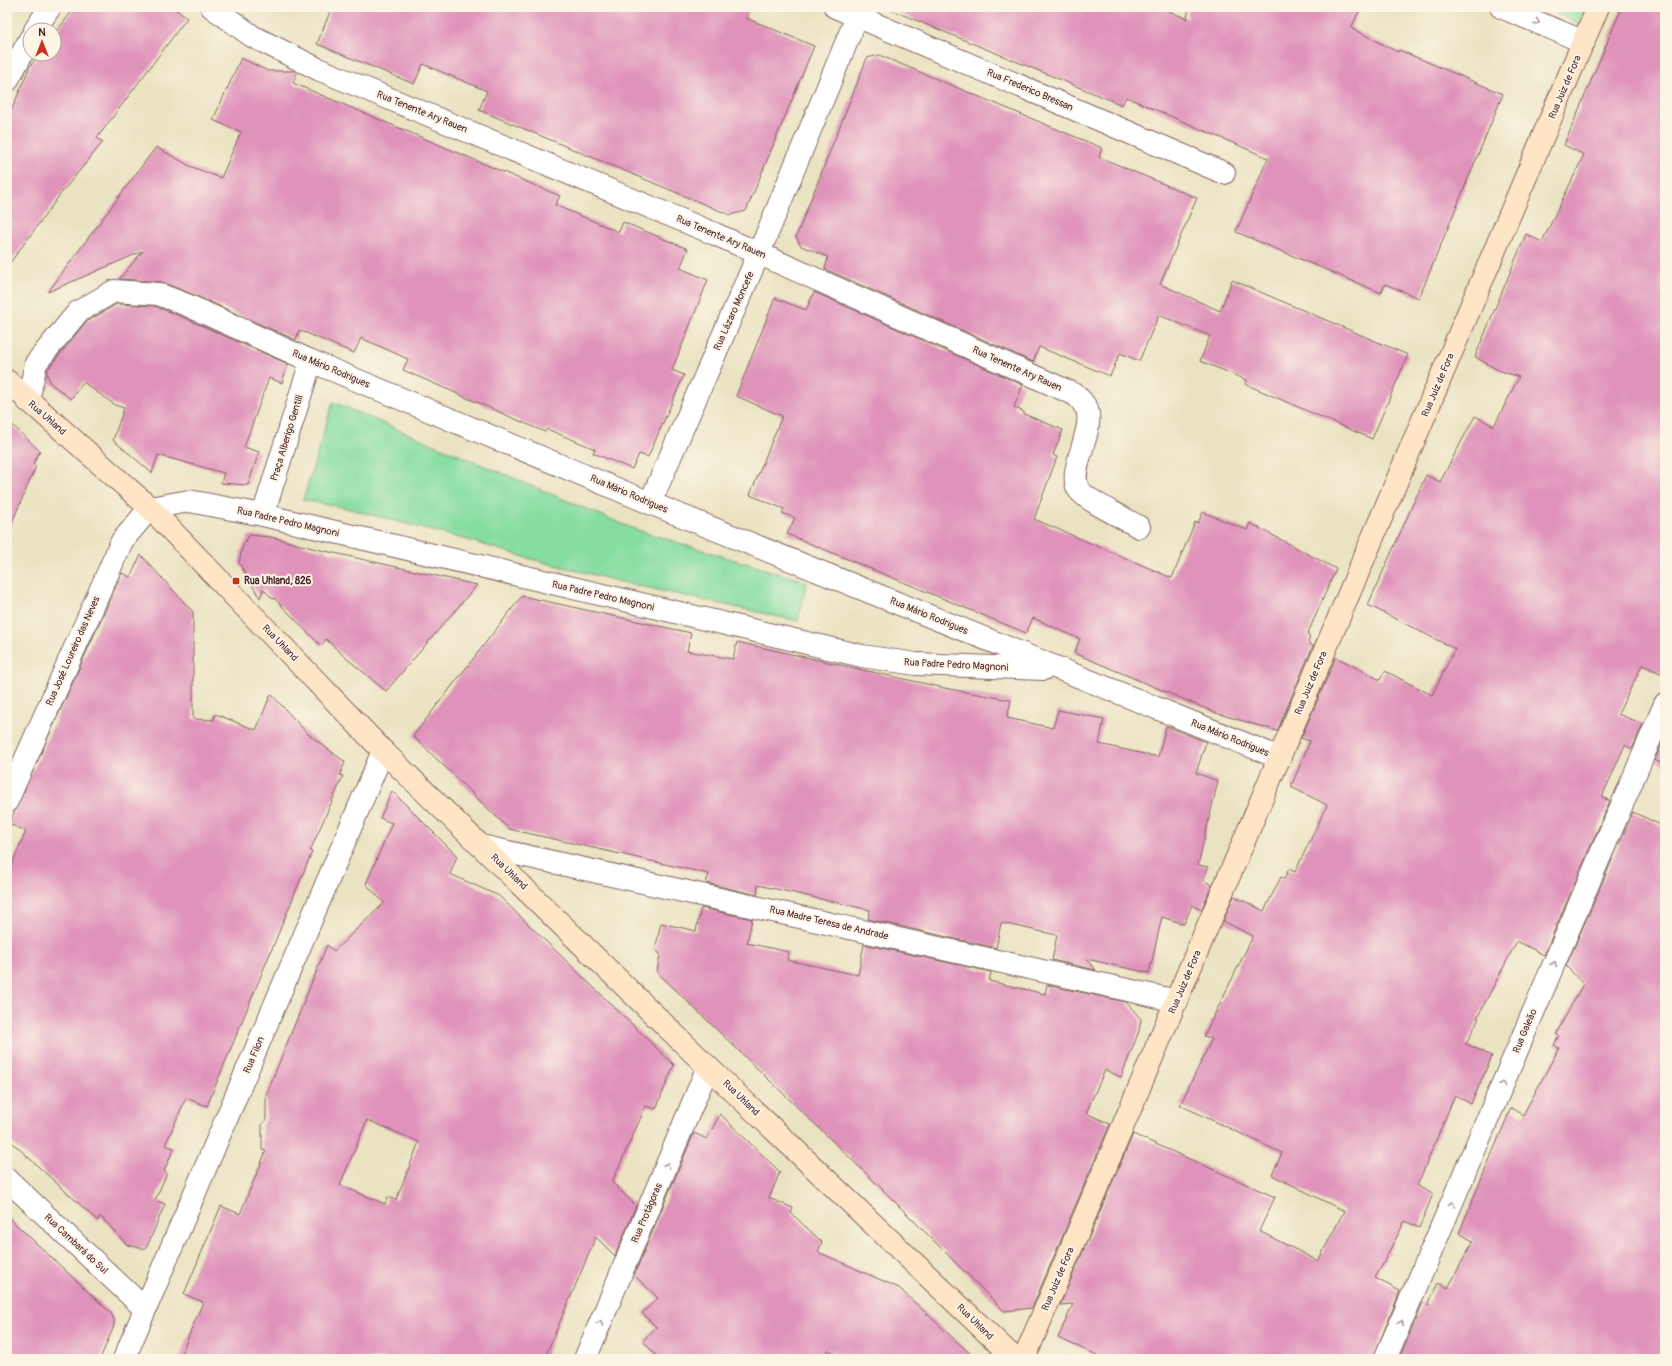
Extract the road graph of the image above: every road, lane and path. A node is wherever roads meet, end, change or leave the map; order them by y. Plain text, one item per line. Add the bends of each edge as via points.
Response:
1 (50, 7) edge
2 (212, 7) edge
3 (835, 7) edge
4 (1501, 7) edge
5 (1598, 7) edge
6 (859, 12) edge
7 (41, 22) edge
8 (1584, 42) junction
9 (22, 54) edge
10 (7, 81) edge
11 (1224, 173) dead end
12 (759, 253) junction
13 (312, 361) junction
14 (7, 381) edge
15 (28, 401) junction
16 (650, 503) junction
17 (150, 508) junction
18 (263, 515) junction
19 (1139, 527) dead end
20 (1060, 670) junction
21 (1665, 704) edge
22 (383, 751) junction
23 (1280, 758) junction
24 (7, 801) edge
25 (481, 846) junction
26 (1177, 1001) junction
27 (708, 1067) junction
28 (7, 1179) edge
29 (145, 1309) junction
30 (124, 1359) edge
31 (585, 1359) edge
32 (1015, 1359) edge
33 (1024, 1359) edge
34 (1385, 1359) edge

1 - 7 street
2 - 12 street, Rua Tenente Ary Rauen via 252,36 318,69
3 - 6 street, Rua Frederico Bressan
4 -> 8 street
5 - 8 street, Rua Juiz de Fora
6 - 11 street, Rua Frederico Bressan
6 - 12 street, Rua Lázaro Moncefe
8 - 23 street, Rua Juiz de Fora
9 - 10 street
12 - 16 street, Rua Lázaro Moncefe
12 - 19 street, Rua Tenente Ary Rauen via 1076,395 1083,403 1088,417 1076,472 1079,491
13 - 15 street, Rua Mário Rodrigues via 158,294 114,291 78,312 36,363
13 - 16 street, Rua Mário Rodrigues
13 - 18 street, Praça Alberigo Gentili
14 - 15 street, Rua Uhland
15 - 17 street, Rua Uhland
16 - 20 street, Rua Mário Rodrigues
17 - 18 street, Rua Padre Pedro Magnoni via 189,501
17 - 22 street, Rua Uhland
17 - 24 street, Rua José Loureiro das Neves via 122,540
18 - 20 street, Rua Padre Pedro Magnoni via 862,656 916,664
20 - 23 street, Rua Mário Rodrigues
34 -> 21 street, Rua Galeão
22 - 25 street, Rua Uhland
22 - 29 street, Rua Filon
23 - 26 street, Rua Juiz de Fora
25 - 26 street, Rua Madre Teresa de Andrade
25 - 27 street, Rua Uhland
26 - 33 street, Rua Juiz de Fora
31 -> 27 street, Rua Protágoras
27 - 32 street, Rua Uhland
28 - 29 street, Rua Cambará do Sul
29 - 30 street, Rua Filon

